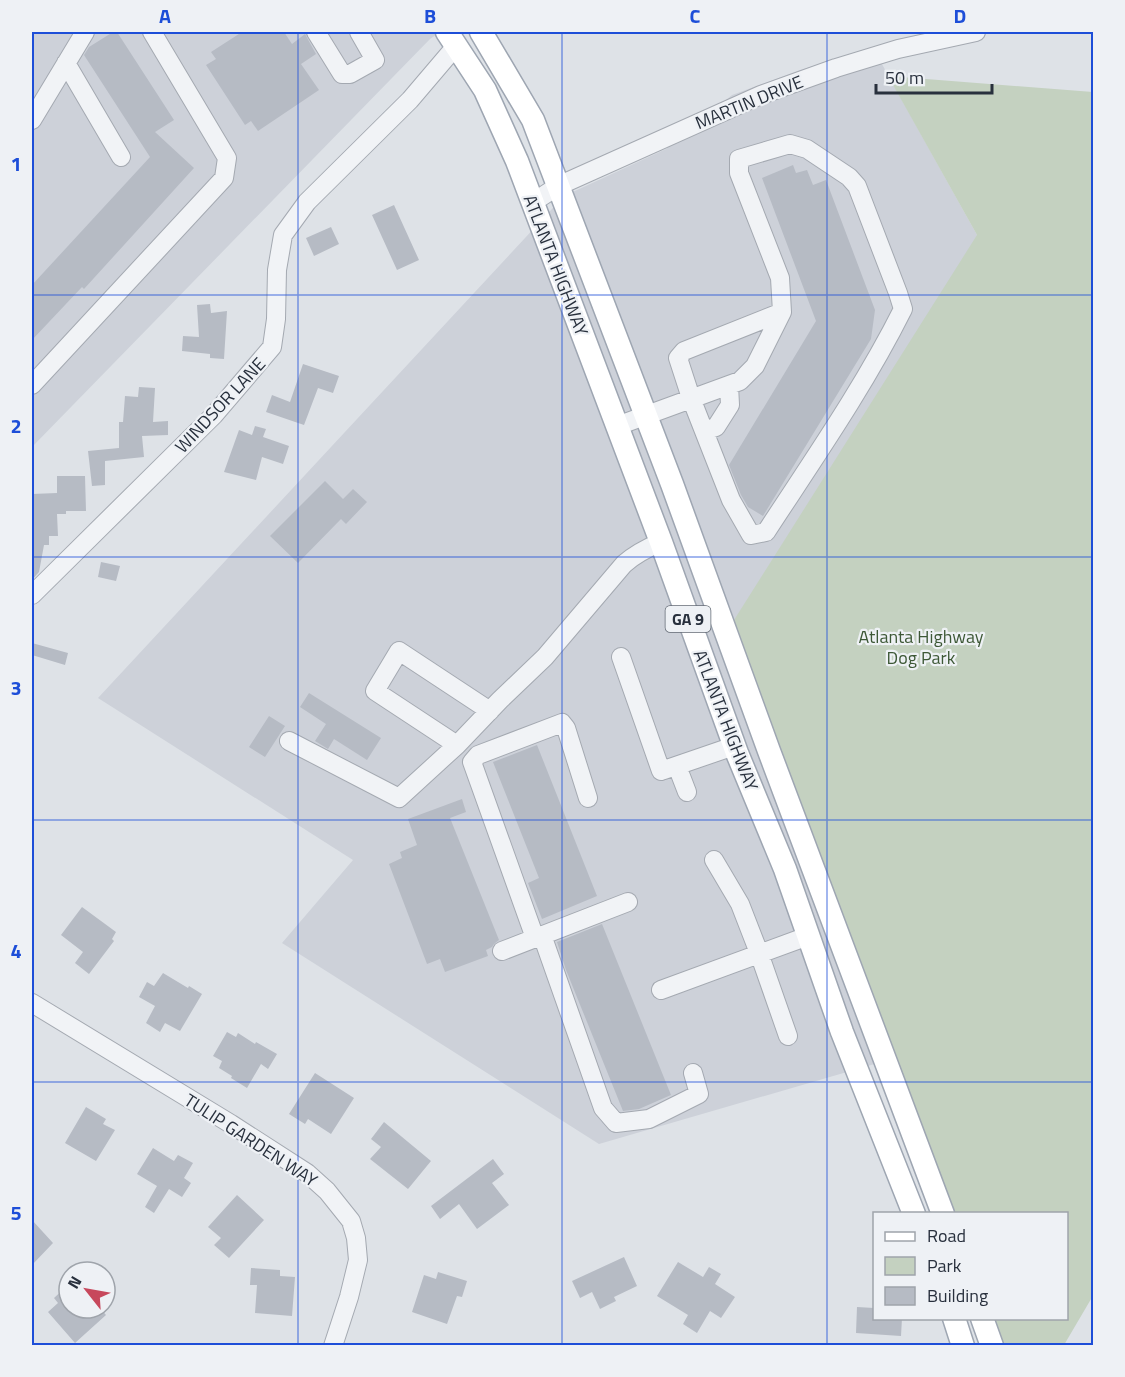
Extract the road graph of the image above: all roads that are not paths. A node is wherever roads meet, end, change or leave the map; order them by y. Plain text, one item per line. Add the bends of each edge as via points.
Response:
1 (85, 32) edge
2 (152, 32) edge
3 (316, 32) edge
4 (358, 32) edge
5 (481, 32) edge
6 (976, 32) edge
7 (452, 39) edge
8 (897, 40) edge
9 (66, 63) junction
10 (32, 120) edge
11 (121, 157) dead end
12 (558, 186) junction
13 (532, 203) junction
14 (782, 312) junction
15 (32, 385) edge
16 (729, 385) junction
17 (691, 398) junction
18 (646, 415) junction
19 (617, 426) junction
20 (704, 431) junction
21 (661, 543) junction
22 (32, 595) edge
23 (621, 657) dead end
24 (490, 711) junction
25 (289, 741) dead end
26 (457, 745) junction
27 (734, 746) junction
28 (667, 769) junction
29 (687, 792) dead end
30 (588, 798) dead end
31 (714, 860) dead end
32 (628, 902) dead end
33 (808, 936) junction
34 (538, 937) junction
35 (502, 951) dead end
36 (759, 953) junction
37 (661, 990) dead end
38 (32, 1003) edge
39 (788, 1036) dead end
40 (693, 1073) dead end
41 (913, 1212) edge
42 (942, 1212) edge
43 (955, 1320) edge
44 (983, 1320) edge
45 (333, 1346) edge
46 (963, 1346) edge
47 (992, 1346) edge

1 - 9 street
2 - 15 street via 227,158 224,178
3 - 4 street via 342,74 350,74 375,60
5 - 12 main road, ATLANTA HIGHWAY / GA 9 via 533,120
6 - 8 street, MARTIN DRIVE
7 - 13 main road, ATLANTA HIGHWAY / GA 9 via 485,90
7 - 22 street, WINDSOR LANE via 450,53 410,100 307,202 283,235 273,347 214,415
8 - 12 street, MARTIN DRIVE via 843,66 761,95
9 - 10 street
9 - 11 street
12 - 13 street, MARTIN DRIVE
12 - 18 main road, ATLANTA HIGHWAY / GA 9
13 - 19 main road, ATLANTA HIGHWAY / GA 9
14 - 16 street via 755,366 740,381
14 - 17 street via 680,354
14 - 20 street via 780,278 738,173 739,159 790,144 807,149 857,186 903,309 845,410 766,532 751,535 731,500
16 - 17 street
16 - 20 street via 730,405 716,427
17 - 18 street
17 - 20 street
18 - 19 street
18 - 42 main road, ATLANTA HIGHWAY / GA 9
19 - 21 main road, ATLANTA HIGHWAY / GA 9
21 - 24 street via 624,564 545,657
21 - 27 main road, ATLANTA HIGHWAY / GA 9
23 - 28 street
24 - 26 street
24 - 26 street via 399,651 375,691
25 - 26 street via 399,798
27 - 28 street
27 - 33 main road, ATLANTA HIGHWAY / GA 9
28 - 29 street
30 - 34 street via 562,723 478,755 472,762
31 - 36 street via 740,904
32 - 34 street
33 - 36 street
33 - 41 main road, ATLANTA HIGHWAY / GA 9
34 - 35 street
34 - 40 street via 603,1108 616,1123 649,1119 699,1094
36 - 37 street
36 - 39 street
38 - 45 street, TULIP GARDEN WAY via 231,1124 307,1173 327,1191 351,1221 358,1260
43 - 46 main road
44 - 47 main road

